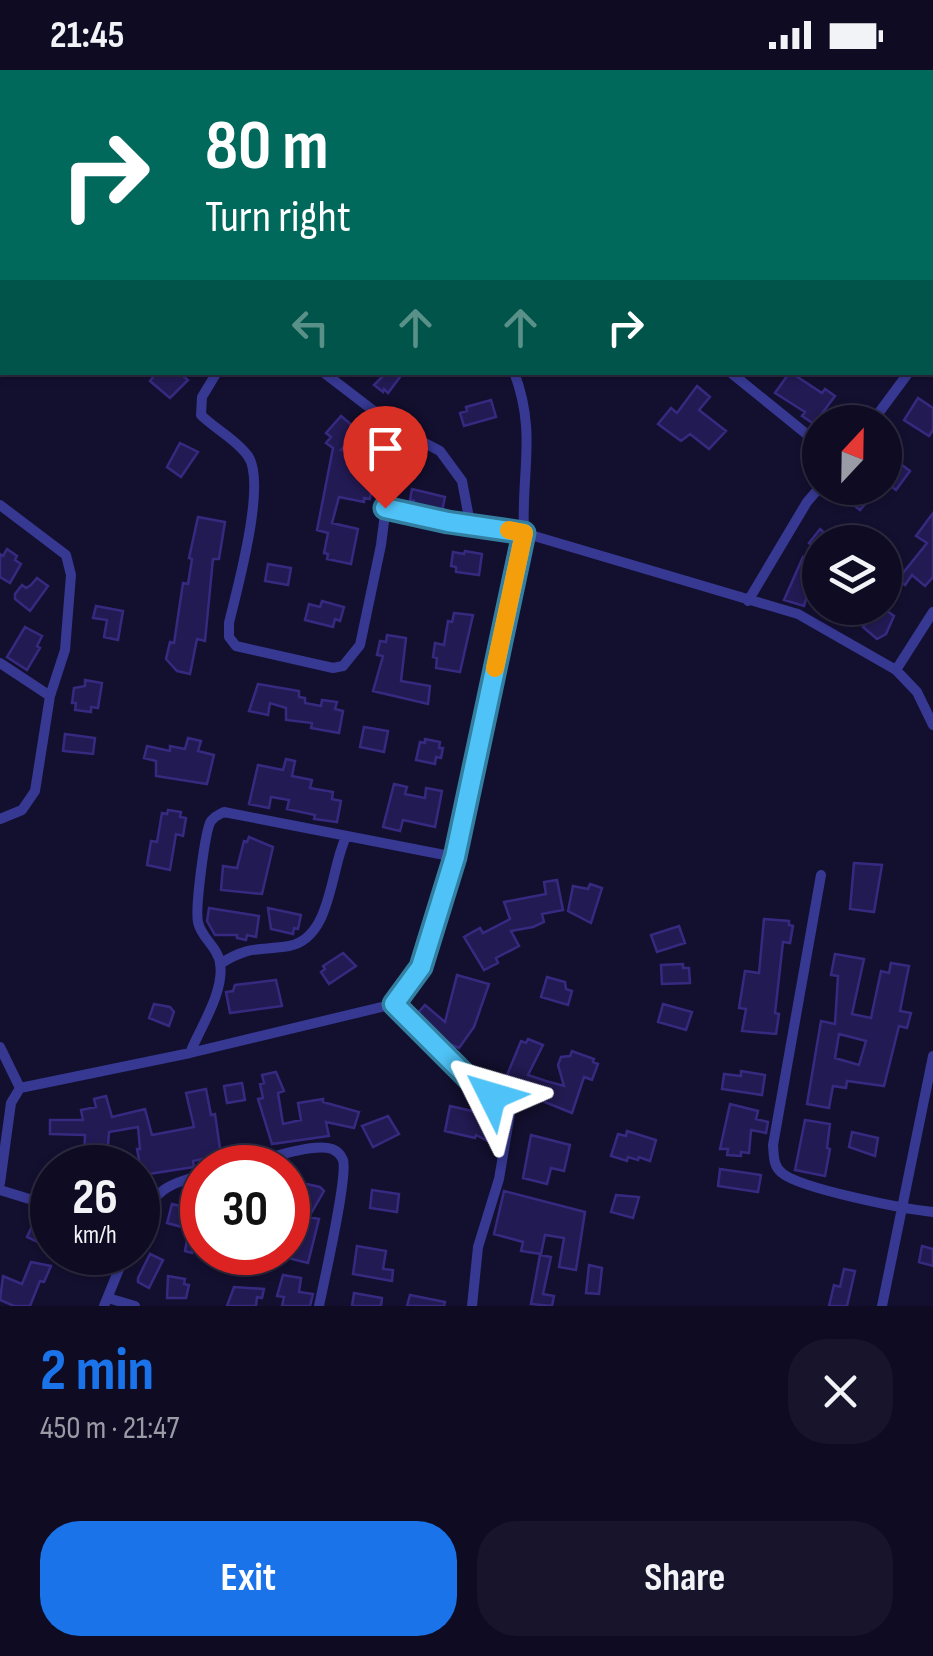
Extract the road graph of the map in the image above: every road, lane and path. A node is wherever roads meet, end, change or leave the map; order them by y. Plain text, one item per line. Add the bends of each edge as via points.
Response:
1 (214, 375) edge
2 (327, 375) edge
3 (515, 375) edge
4 (734, 375) edge
5 (907, 375) edge
6 (885, 405) edge
7 (396, 428) junction
8 (802, 430) edge
9 (0, 505) edge
10 (806, 505) edge
11 (385, 508) junction
12 (470, 523) junction
13 (524, 533) junction
14 (748, 601) junction
15 (933, 612) edge
16 (0, 663) edge
17 (896, 670) junction
18 (50, 696) junction
19 (933, 725) edge
20 (0, 819) edge
21 (346, 837) junction
22 (455, 857) junction
23 (821, 875) dead end
24 (220, 964) junction
25 (394, 1004) junction
26 (0, 1047) edge
27 (190, 1053) junction
28 (933, 1056) edge
29 (20, 1088) junction
30 (310, 1149) edge
31 (0, 1187) edge
32 (30, 1198) edge
33 (900, 1208) junction
34 (933, 1212) edge
35 (117, 1275) edge
36 (106, 1302) edge
37 (136, 1306) edge
38 (319, 1306) edge
39 (472, 1306) edge
40 (882, 1306) edge

1 - 11 street via 201,414 248,456 255,478 229,623 236,646 343,666 360,645
2 - 7 street
3 - 13 street via 529,431
4 - 8 street
5 - 6 street
7 - 11 street
7 - 12 street via 440,451 462,482
9 - 18 street via 66,555 72,575 66,650
10 - 14 street
11 - 12 street
12 - 13 street
13 - 14 street
13 - 22 street
14 - 17 street via 798,614
15 - 17 street
16 - 18 street
17 - 19 street via 918,692
18 - 20 street via 35,792 22,810
21 - 22 street
21 - 24 street via 310,936 292,946 240,951
21 - 24 street via 224,812 209,823 197,921
22 - 25 street via 421,967
23 - 33 street via 774,1165 800,1181
24 - 27 street
25 - 27 street
25 - 39 street via 474,1084 511,1108 500,1179 478,1247
26 - 29 street
27 - 29 street
28 - 33 street
29 - 31 street via 11,1103
30 - 38 street via 330,1148 344,1161
31 - 32 street
33 - 34 street
33 - 40 street
35 - 36 street
36 - 37 street

